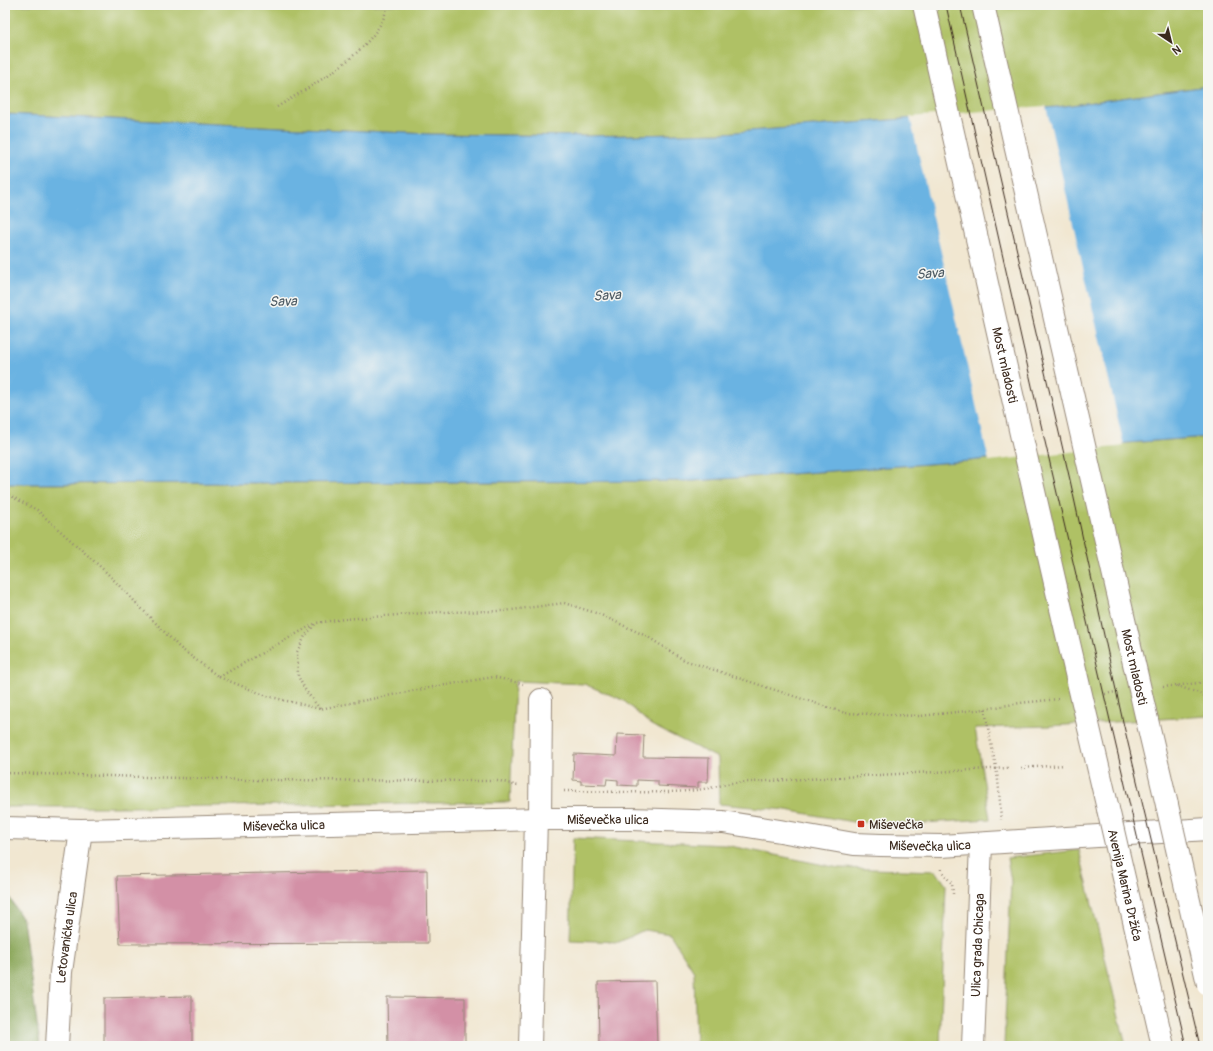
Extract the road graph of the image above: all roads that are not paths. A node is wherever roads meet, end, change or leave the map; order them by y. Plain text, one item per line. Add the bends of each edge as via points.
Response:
1 (924, 5) edge
2 (983, 5) edge
3 (541, 700) road end
4 (1088, 724) joint
5 (538, 819) junction
6 (5, 828) edge
7 (1208, 829) edge
8 (81, 830) junction
9 (981, 844) junction
10 (1208, 984) edge
11 (57, 1046) edge
12 (530, 1046) edge
13 (973, 1046) edge
14 (1163, 1046) edge

1 - 4 main road, Most mladosti, bridge
2 - 10 main road, Most mladosti, bridge
3 - 5 main road
4 - 14 main road, Avenija Marina Držića, bridge
5 - 8 main road, Miševečka ulica
5 - 9 main road, Miševečka ulica via 723,822 854,844
5 - 12 main road
6 - 8 main road, Miševečka ulica
7 - 9 main road, Miševečka ulica
8 - 11 main road, Letovanićka ulica via 62,972
9 - 13 main road, Ulica grada Chicaga

